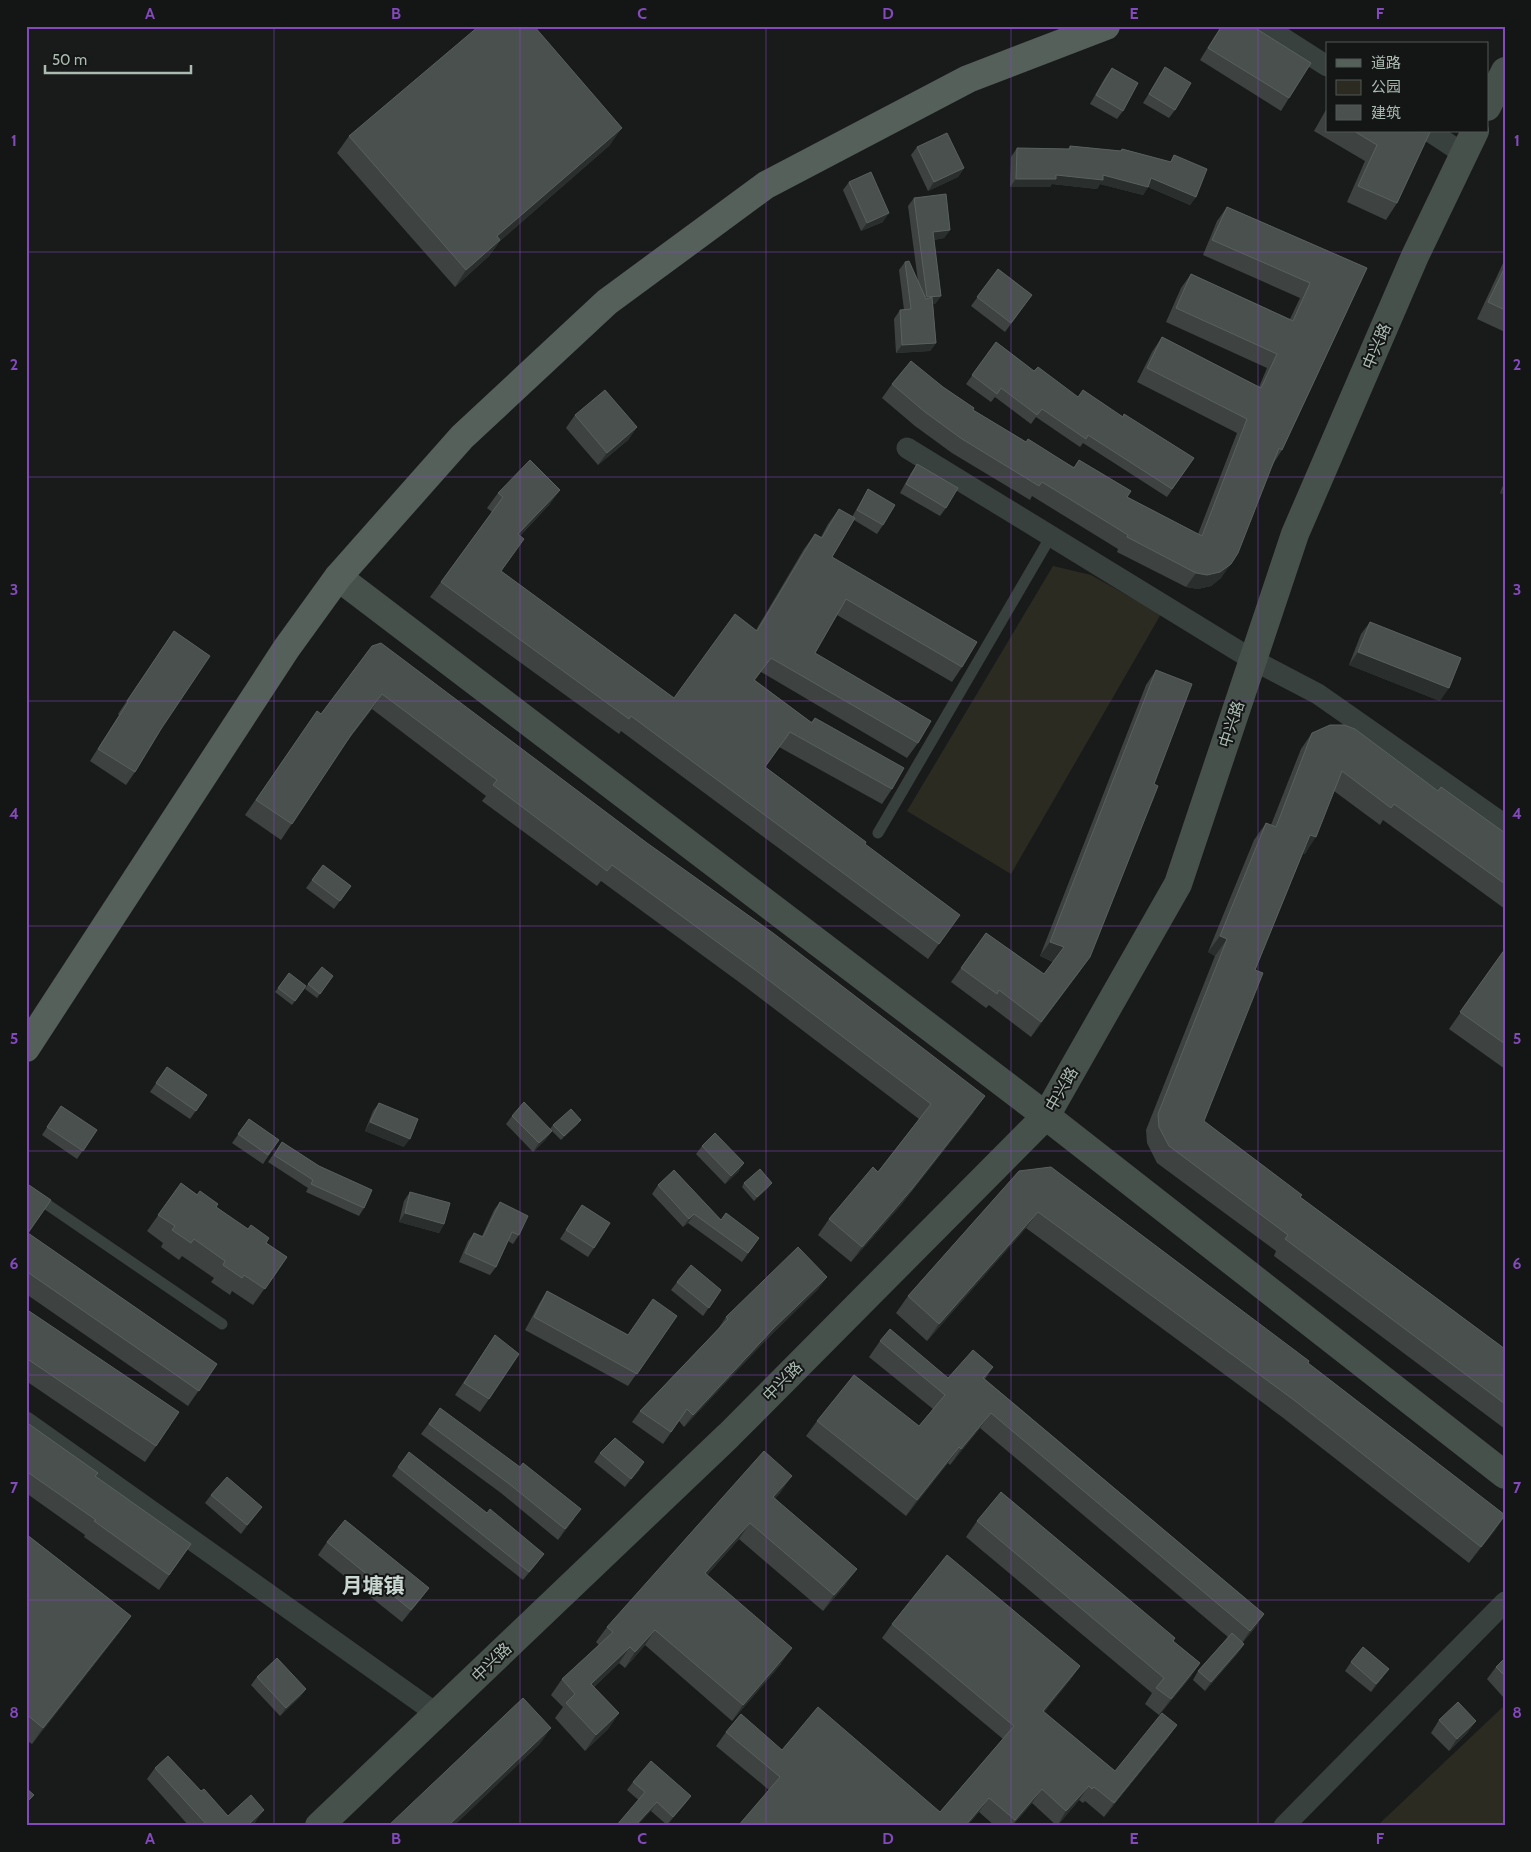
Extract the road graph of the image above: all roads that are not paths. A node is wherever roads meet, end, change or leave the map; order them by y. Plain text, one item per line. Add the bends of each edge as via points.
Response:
1 (1106, 26) edge
2 (1264, 26) edge
3 (1326, 65) edge
4 (1505, 71) edge
5 (1488, 105) edge
6 (1432, 132) edge
7 (1470, 143) edge
8 (907, 448) dead end
9 (1051, 536) junction
10 (338, 577) junction
11 (1252, 660) junction
12 (1505, 825) edge
13 (878, 833) dead end
14 (26, 1048) edge
15 (1046, 1116) junction
16 (26, 1190) edge
17 (222, 1324) dead end
18 (26, 1422) edge
19 (1505, 1475) edge
20 (1505, 1602) edge
21 (437, 1714) junction
22 (319, 1826) edge
23 (1284, 1826) edge

1 - 10 main road via 968,79 766,184 608,302 462,437
2 - 3 street
4 - 5 main road
6 - 7 street
7 - 11 main road, 中兴路 via 1415,256 1294,534
8 - 9 street
9 - 11 street
9 - 13 lane
10 - 14 main road via 286,649
10 - 15 main road
11 - 12 street via 1318,694
11 - 15 main road, 中兴路 via 1178,884
15 - 19 main road
15 - 21 main road, 中兴路 via 729,1435
16 - 17 lane
18 - 21 street
20 - 23 street
21 - 22 main road, 中兴路

